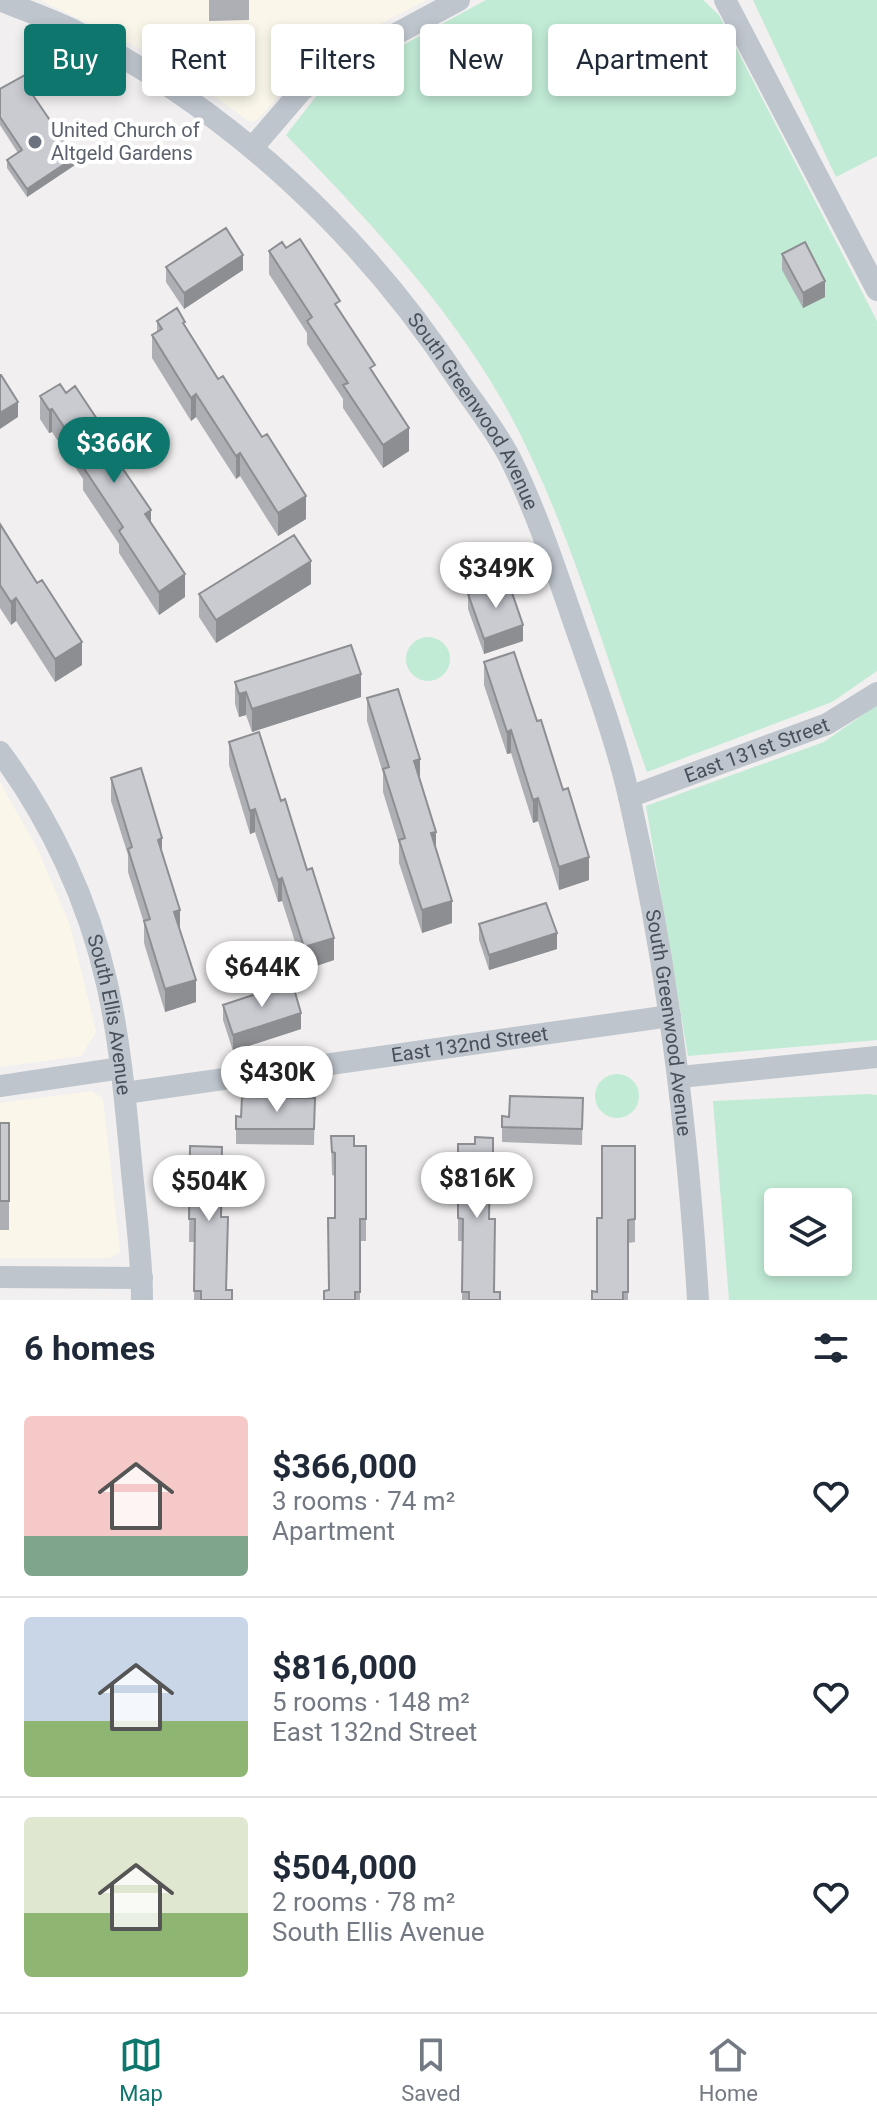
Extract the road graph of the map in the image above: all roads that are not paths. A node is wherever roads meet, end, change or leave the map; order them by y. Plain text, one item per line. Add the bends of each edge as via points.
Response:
1 (0, 0) edge
2 (459, 0) edge
3 (725, 0) edge
4 (253, 147) junction
5 (877, 290) edge
6 (877, 693) edge
7 (0, 752) edge
8 (629, 797) junction
9 (670, 1016) junction
10 (877, 1057) edge
11 (121, 1068) junction
12 (680, 1077) junction
13 (0, 1086) edge
14 (125, 1093) junction
15 (0, 1277) edge
16 (142, 1289) edge
17 (698, 1300) edge

1 - 4 street, South Greenwood Avenue via 71,29 144,71
2 - 4 street via 323,73
3 - 5 street
4 - 8 street, South Greenwood Avenue via 378,271 510,458 572,616
6 - 8 street, East 131st Street via 827,724
7 - 11 street, South Ellis Avenue via 55,844 86,913 107,983
8 - 9 street, South Greenwood Avenue
9 - 12 street, South Greenwood Avenue
9 - 14 street, East 132nd Street
10 - 12 street
11 - 13 street
11 - 14 street, South Ellis Avenue
12 - 17 street, South Greenwood Avenue
14 - 16 street, South Ellis Avenue
15 - 16 street

